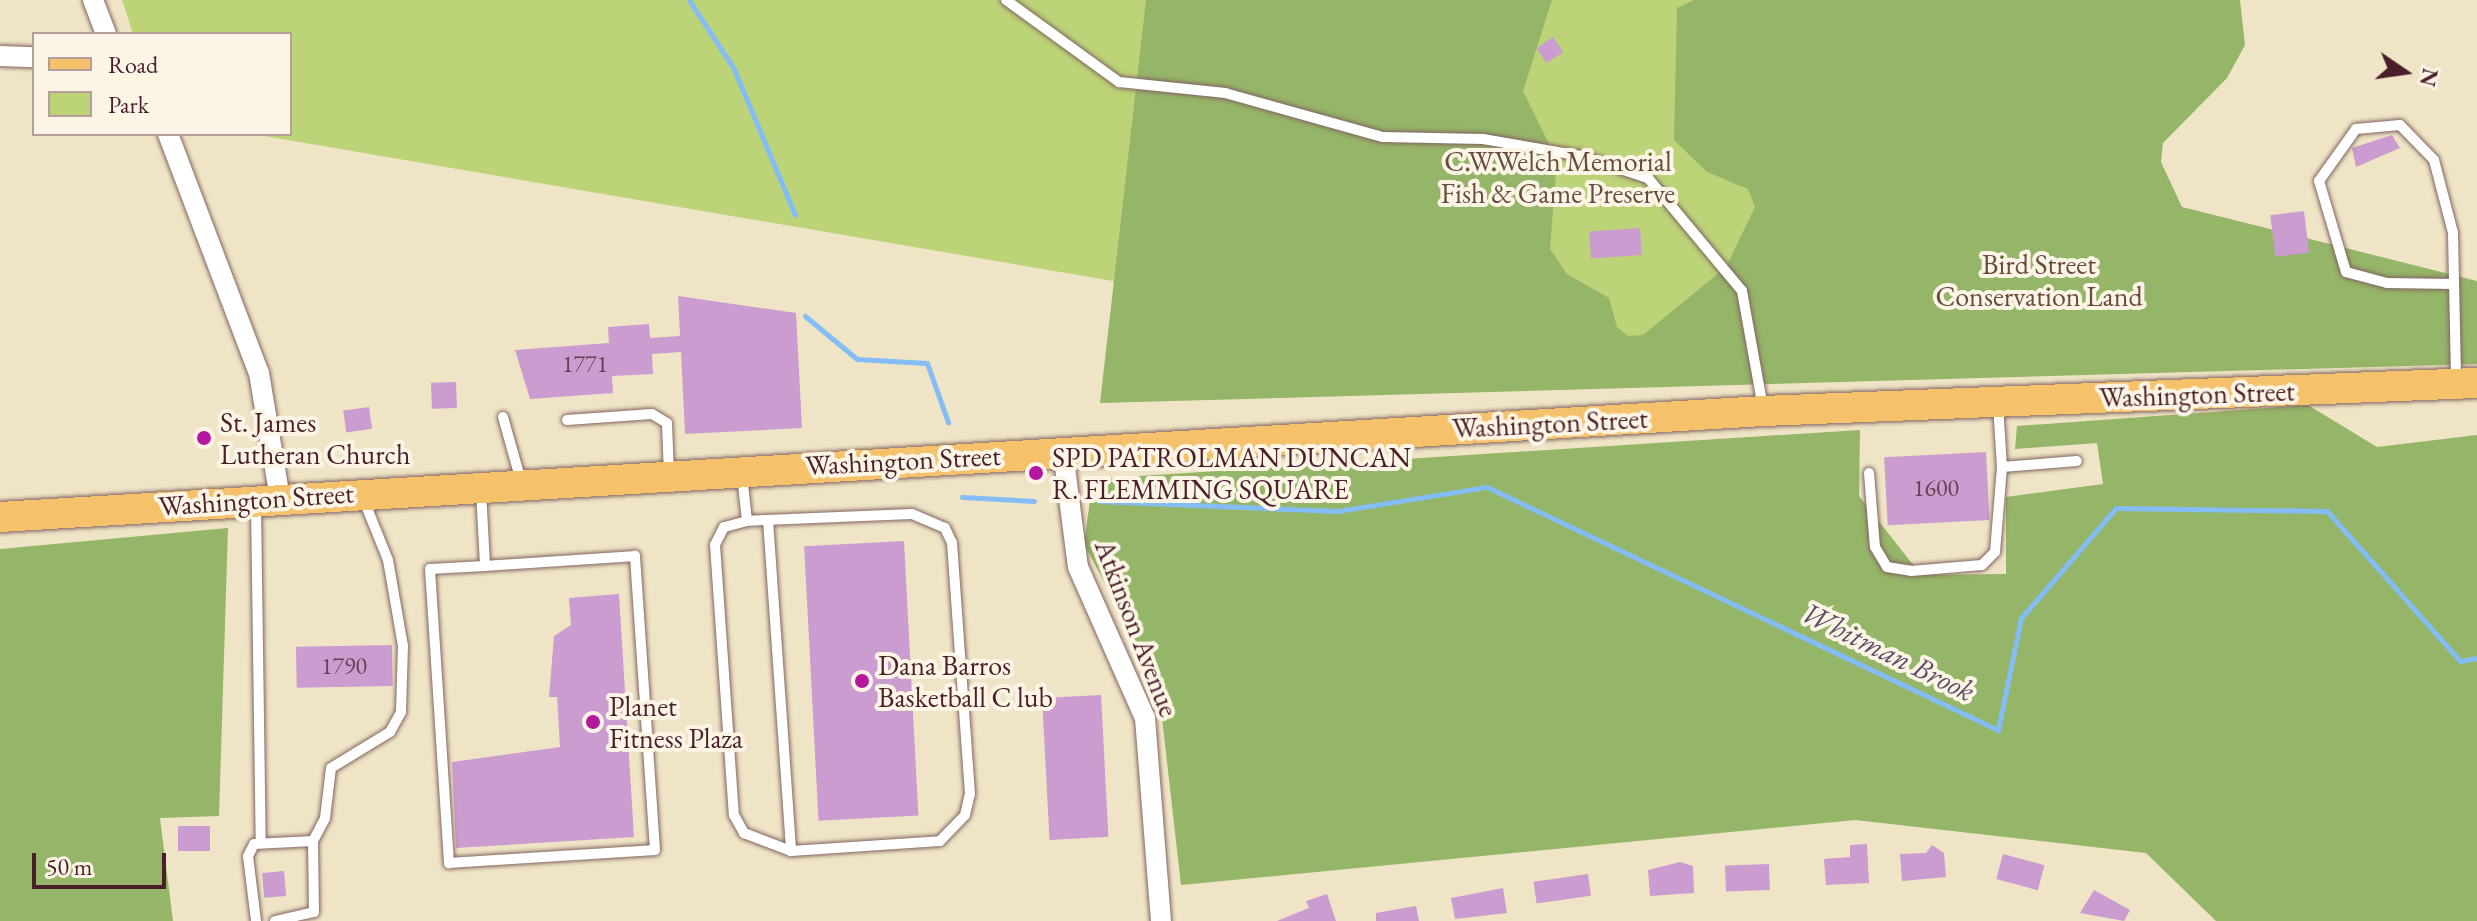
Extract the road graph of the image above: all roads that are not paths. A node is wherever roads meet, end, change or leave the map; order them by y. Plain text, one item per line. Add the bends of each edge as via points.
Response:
1 (93, 0) edge
2 (1006, 0) edge
3 (105, 32) edge
4 (0, 56) edge
5 (32, 57) edge
6 (169, 136) edge
7 (2454, 284) junction
8 (2466, 383) edge
9 (1998, 402) junction
10 (1763, 411) junction
11 (503, 417) dead end
12 (567, 420) dead end
13 (1063, 452) junction
14 (2077, 461) dead end
15 (2002, 467) junction
16 (742, 469) junction
17 (1869, 473) dead end
18 (669, 474) junction
19 (521, 483) junction
20 (481, 485) junction
21 (360, 492) junction
22 (268, 498) junction
23 (0, 517) edge
24 (768, 520) junction
25 (747, 521) junction
26 (485, 566) junction
27 (313, 841) junction
28 (261, 843) junction
29 (791, 851) junction
30 (256, 921) edge
31 (275, 921) edge
32 (1161, 921) edge

1 - 3 street
2 - 10 lane via 1119,82 1225,93 1383,137 1483,139 1553,151 1648,178 1742,291
4 - 5 street
6 - 22 street via 259,373
7 - 7 lane via 2453,233 2434,160 2400,125 2356,129 2319,181 2332,247 2346,272 2387,283
7 - 8 lane
8 - 9 main road, Washington Street
9 - 10 main road, Washington Street
9 - 15 lane
10 - 13 main road, Washington Street
11 - 19 lane
12 - 18 lane via 652,414 667,423
13 - 16 main road, Washington Street
13 - 32 street, Atkinson Avenue via 1078,567 1145,718
14 - 15 lane
15 - 17 lane via 1995,552 1982,565 1911,571 1887,567 1875,547
16 - 18 main road, Washington Street
16 - 25 lane
18 - 19 main road, Washington Street
19 - 20 main road, Washington Street
20 - 21 main road, Washington Street
20 - 26 lane
21 - 22 main road, Washington Street
21 - 27 lane via 388,560 403,646 401,712 390,732 331,768 325,818
22 - 23 main road, Washington Street
22 - 28 lane
24 - 25 lane
24 - 29 lane
24 - 29 lane via 912,514 945,528 952,543 967,747 965,815 940,841
25 - 29 lane via 724,527 715,545 734,815 744,833
26 - 26 lane via 430,569 449,863 655,850 635,556
27 - 28 lane
27 - 31 lane via 314,912
28 - 30 lane via 248,856

